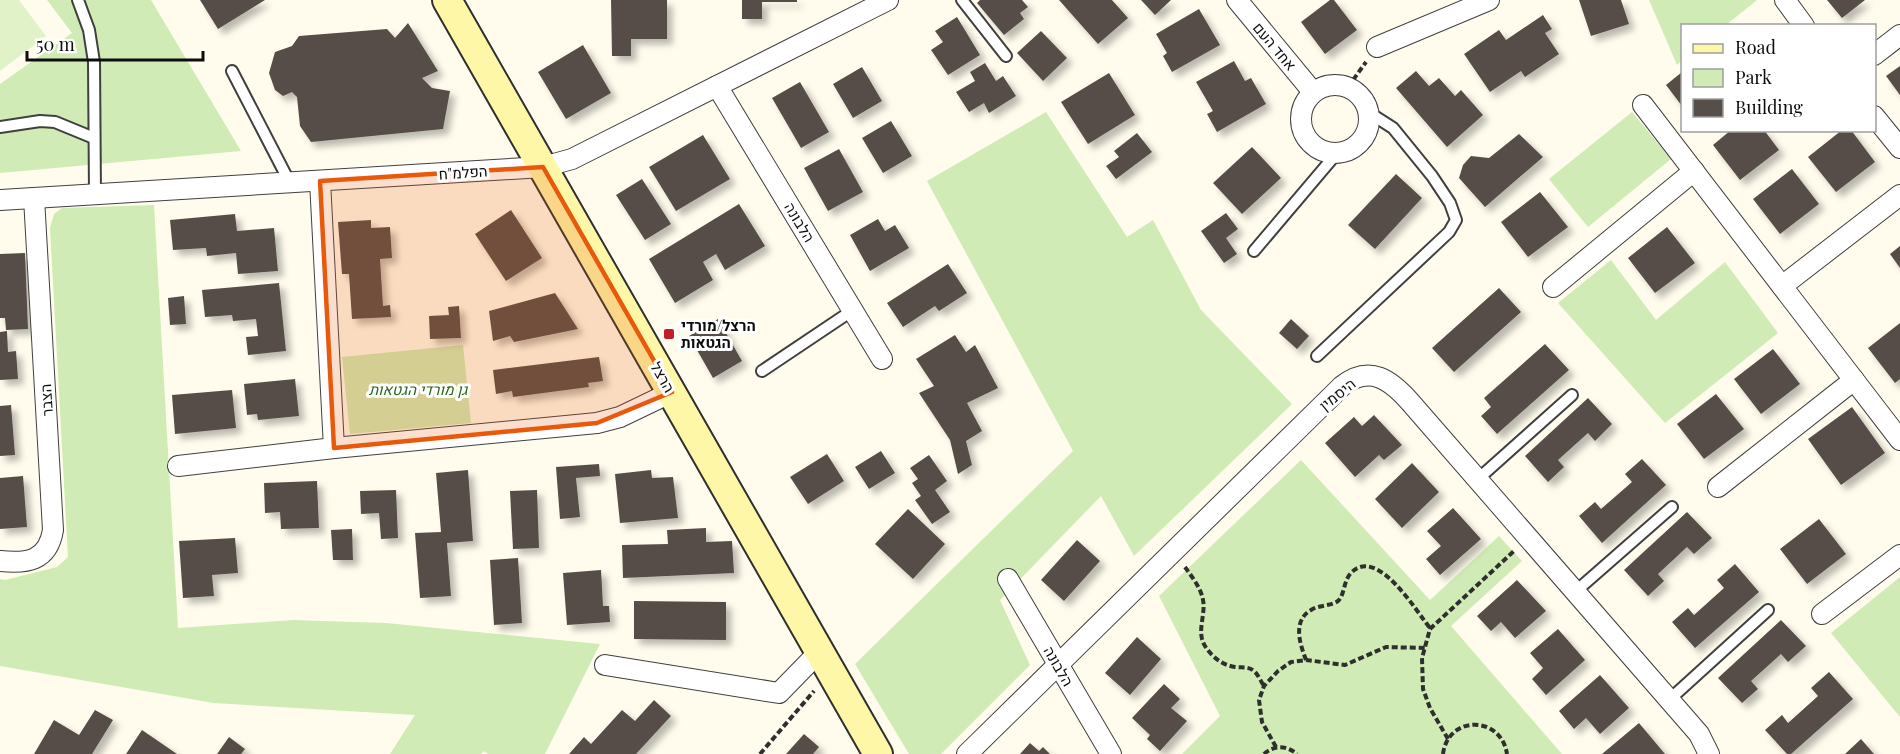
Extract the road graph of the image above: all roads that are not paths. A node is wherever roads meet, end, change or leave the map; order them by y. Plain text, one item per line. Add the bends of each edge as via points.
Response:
1 (78, 0) edge
2 (447, 0) edge
3 (888, 0) edge
4 (962, 0) edge
5 (1237, 0) edge
6 (1489, 0) edge
7 (1785, 0) edge
8 (1803, 24) edge
9 (1900, 35) edge
10 (1377, 47) road end
11 (1876, 54) edge
12 (1006, 56) dead end
13 (232, 71) dead end
14 (717, 86) junction
15 (1313, 92) junction
16 (1643, 105) dead end
17 (1368, 112) junction
18 (1876, 117) edge
19 (0, 127) edge
20 (94, 138) junction
21 (1900, 148) edge
22 (1337, 153) junction
23 (543, 167) junction
24 (1694, 171) junction
25 (320, 181) junction
26 (290, 183) junction
27 (95, 195) junction
28 (1900, 195) edge
29 (34, 198) junction
30 (0, 200) edge
31 (1254, 251) dead end
32 (1782, 286) junction
33 (1554, 287) dead end
34 (853, 310) junction
35 (1317, 356) dead end
36 (882, 359) dead end
37 (762, 371) dead end
38 (1854, 380) junction
39 (672, 392) junction
40 (1572, 395) dead end
41 (1900, 440) edge
42 (334, 448) junction
43 (178, 466) dead end
44 (1478, 479) junction
45 (1718, 488) dead end
46 (1672, 507) dead end
47 (1900, 555) edge
48 (0, 561) edge
49 (1008, 579) dead end
50 (1575, 592) junction
51 (1768, 610) dead end
52 (1822, 614) dead end
53 (826, 661) junction
54 (1058, 664) junction
55 (604, 665) dead end
56 (1669, 700) junction
57 (878, 754) edge
58 (967, 754) edge
59 (1111, 754) edge
60 (1709, 754) edge

1 - 20 lane via 89,30 94,62
2 - 23 street, הרצל
3 - 14 street, הפלמ"ח
4 - 12 lane
5 - 15 street, אחד העם
6 - 10 street
7 - 8 street
9 - 11 street
13 - 26 lane
14 - 23 street, הפלמ"ח via 572,159
14 - 34 street, הלבונה
15 - 17 street via 1328,85 1348,87 1362,97
15 - 22 street via 1302,110 1303,130 1317,147
16 - 24 street
17 - 22 street via 1368,127 1360,141
17 - 35 lane via 1393,128 1450,202 1456,220 1449,232
18 - 21 street
19 - 20 lane via 55,122
20 - 27 lane
22 - 31 lane
23 - 25 street, הפלמ"ח
23 - 39 street, הרצל
24 - 32 street
24 - 33 street
25 - 26 street, הפלמ"ח
25 - 42 street
26 - 27 street, הפלמ"ח
27 - 29 street, הפלמ"ח
28 - 32 street
29 - 30 street, הפלמ"ח
29 - 48 street, הצבר via 53,530 49,546 34,559
32 - 38 street
34 - 36 street, הלבונה
34 - 37 lane
38 - 41 street
38 - 45 street
39 - 42 street via 620,417 597,423
39 - 53 street, הרצל
40 - 44 lane
42 - 43 street
44 - 50 street, היסמין
44 - 54 street, היסמין via 1403,394 1381,378 1361,376 1342,386
46 - 50 lane
47 - 52 street
49 - 54 street, הלבונה
50 - 56 street, היסמין
51 - 56 lane
53 - 55 street via 779,693
53 - 57 street, הרצל
54 - 58 street, היסמין
54 - 59 street, הלבונה
56 - 60 street, היסמין via 1699,734

